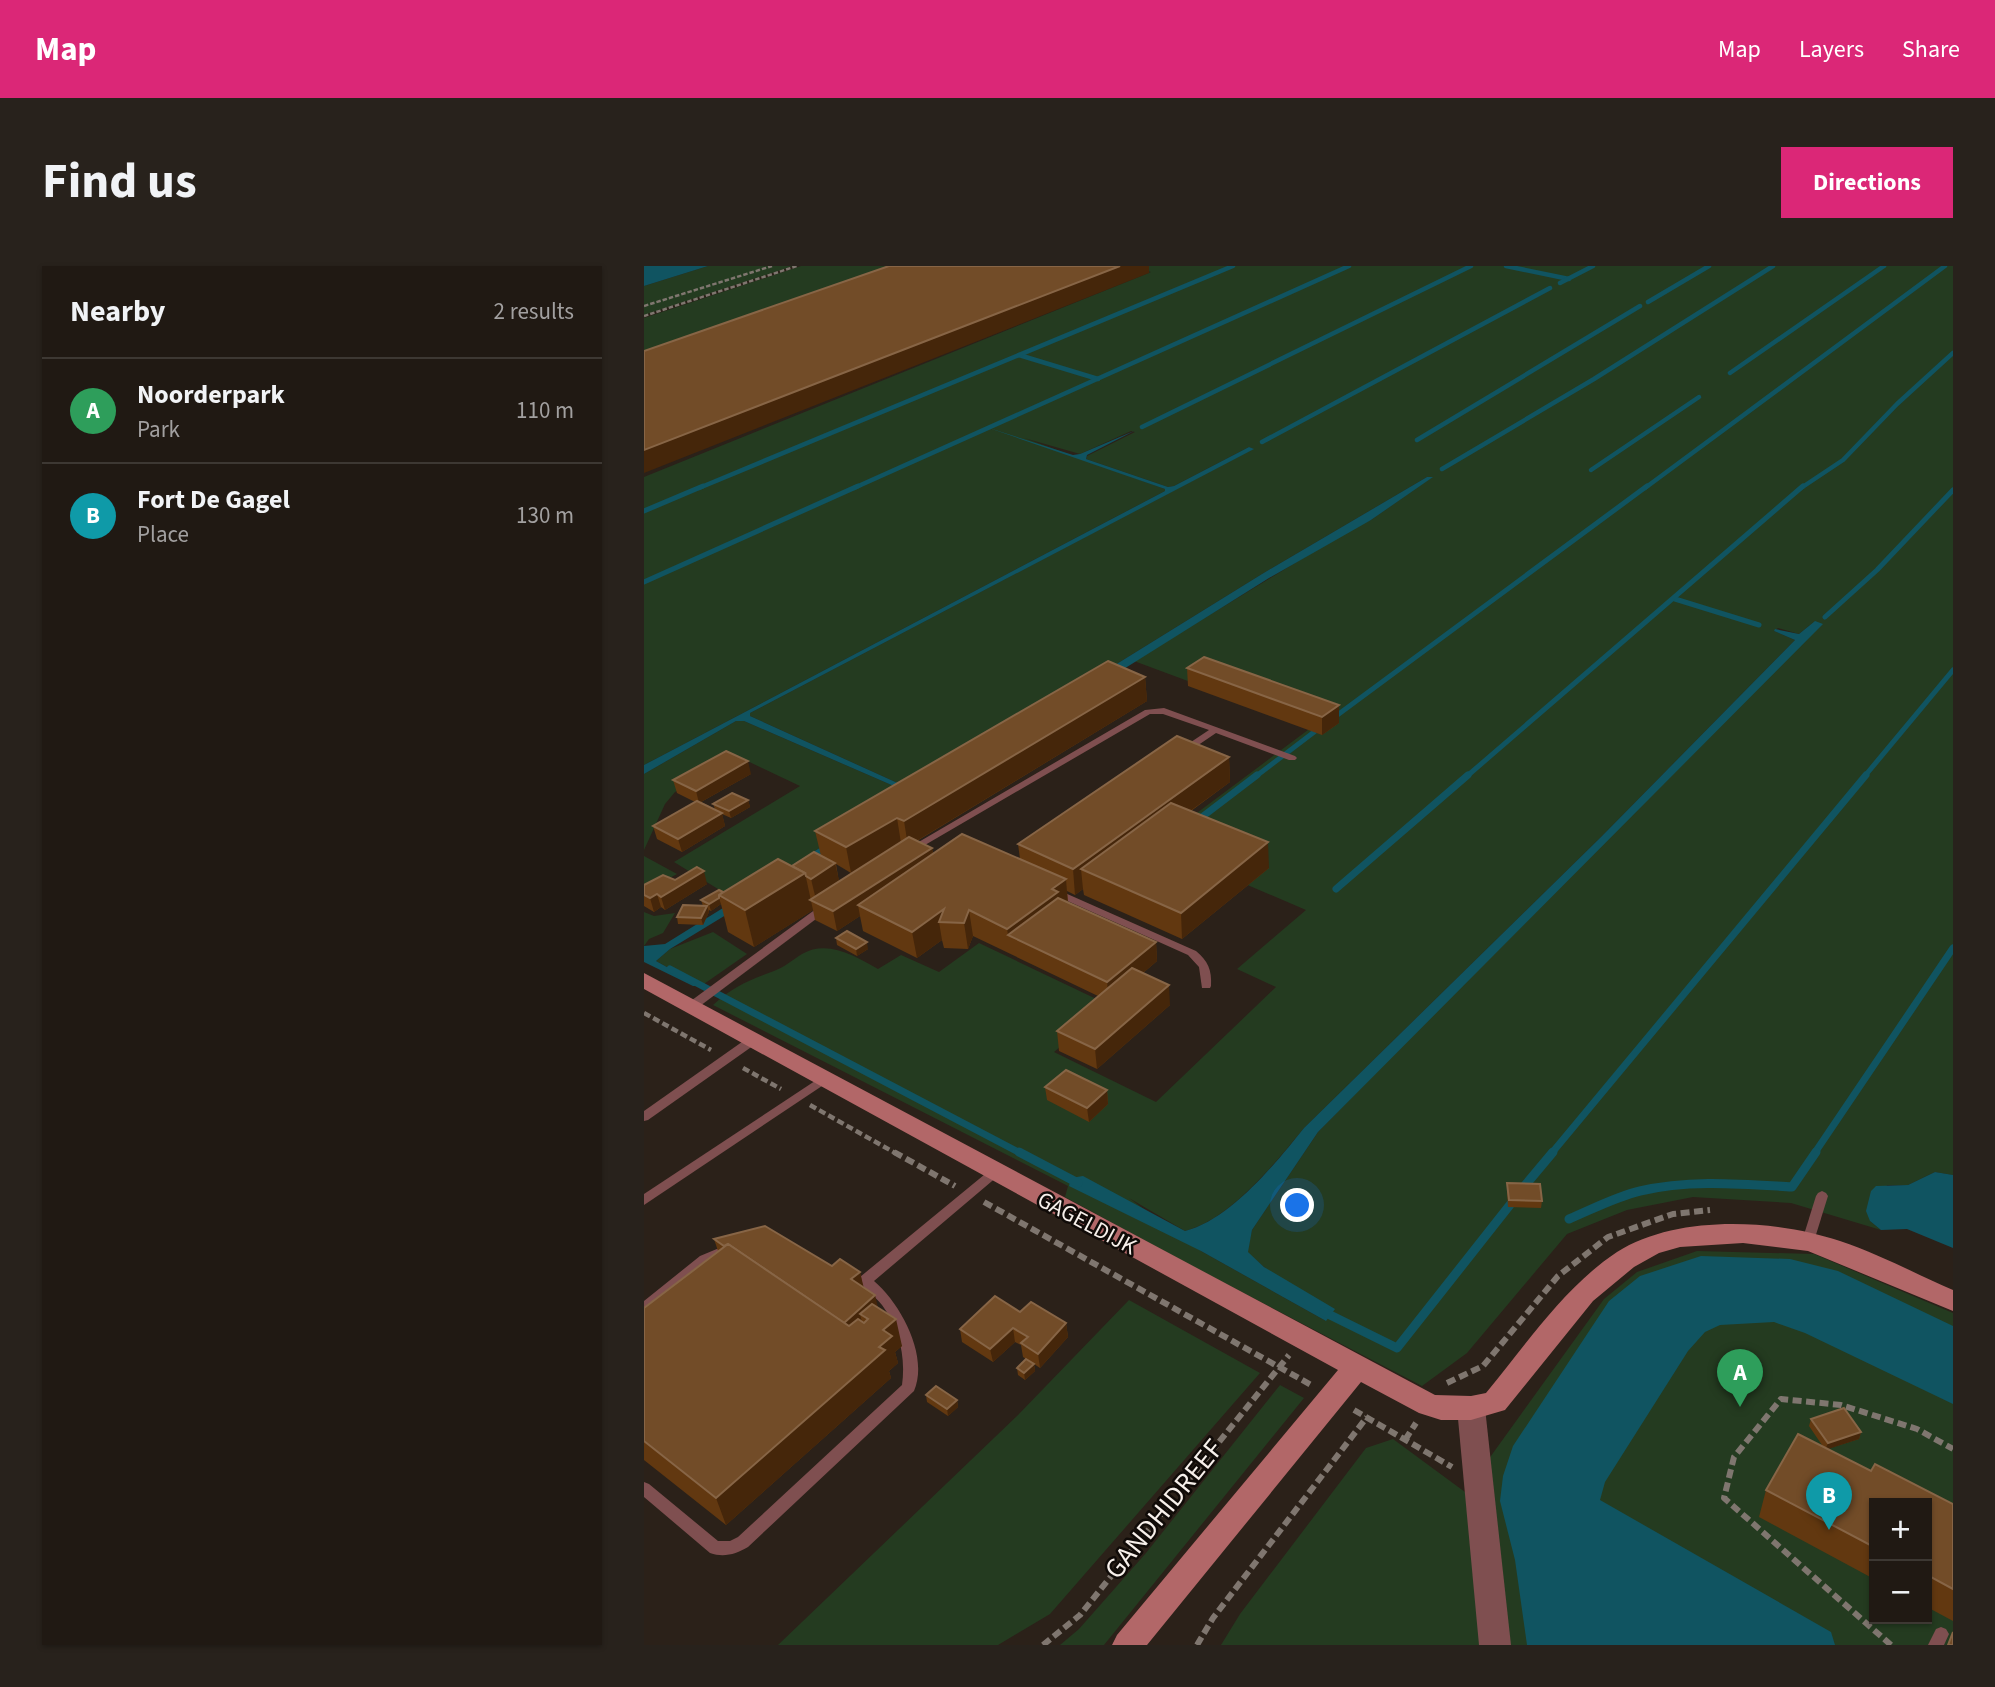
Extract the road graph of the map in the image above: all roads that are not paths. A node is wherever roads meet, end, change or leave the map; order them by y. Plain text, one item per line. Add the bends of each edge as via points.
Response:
1 (1215, 730) junction
2 (1181, 753) edge
3 (1292, 758) dead end
4 (932, 838) junction
5 (943, 843) edge
6 (902, 855) edge
7 (1046, 887) edge
8 (833, 902) edge
9 (644, 980) edge
10 (1206, 986) dead end
11 (705, 997) junction
12 (753, 1040) junction
13 (824, 1079) junction
14 (644, 1117) edge
15 (994, 1173) junction
16 (1822, 1196) dead end
17 (644, 1200) edge
18 (1808, 1241) junction
19 (738, 1247) edge
20 (1953, 1301) edge
21 (644, 1308) edge
22 (1357, 1367) junction
23 (1471, 1408) junction
24 (644, 1488) edge
25 (1128, 1645) edge
26 (1495, 1645) edge

1 - 2 lane
1 - 3 lane
1 - 4 lane via 1164,711 1148,712
4 - 5 lane
4 - 6 lane
7 - 10 lane via 1192,953 1207,970
8 - 11 lane
9 - 11 street, GAGELDIJK
11 - 12 street, GAGELDIJK
12 - 13 street, GAGELDIJK
12 - 14 lane
13 - 15 street, GAGELDIJK
13 - 17 lane
15 - 22 street, GAGELDIJK
15 - 24 lane via 860,1279 887,1301 909,1348 913,1369 909,1387 743,1542 732,1548 715,1548
16 - 18 lane
18 - 20 street
18 - 23 street via 1709,1234 1650,1246 1584,1294 1495,1402
19 - 21 lane via 705,1259
22 - 23 street, GAGELDIJK via 1430,1405
22 - 25 street
23 - 26 street

